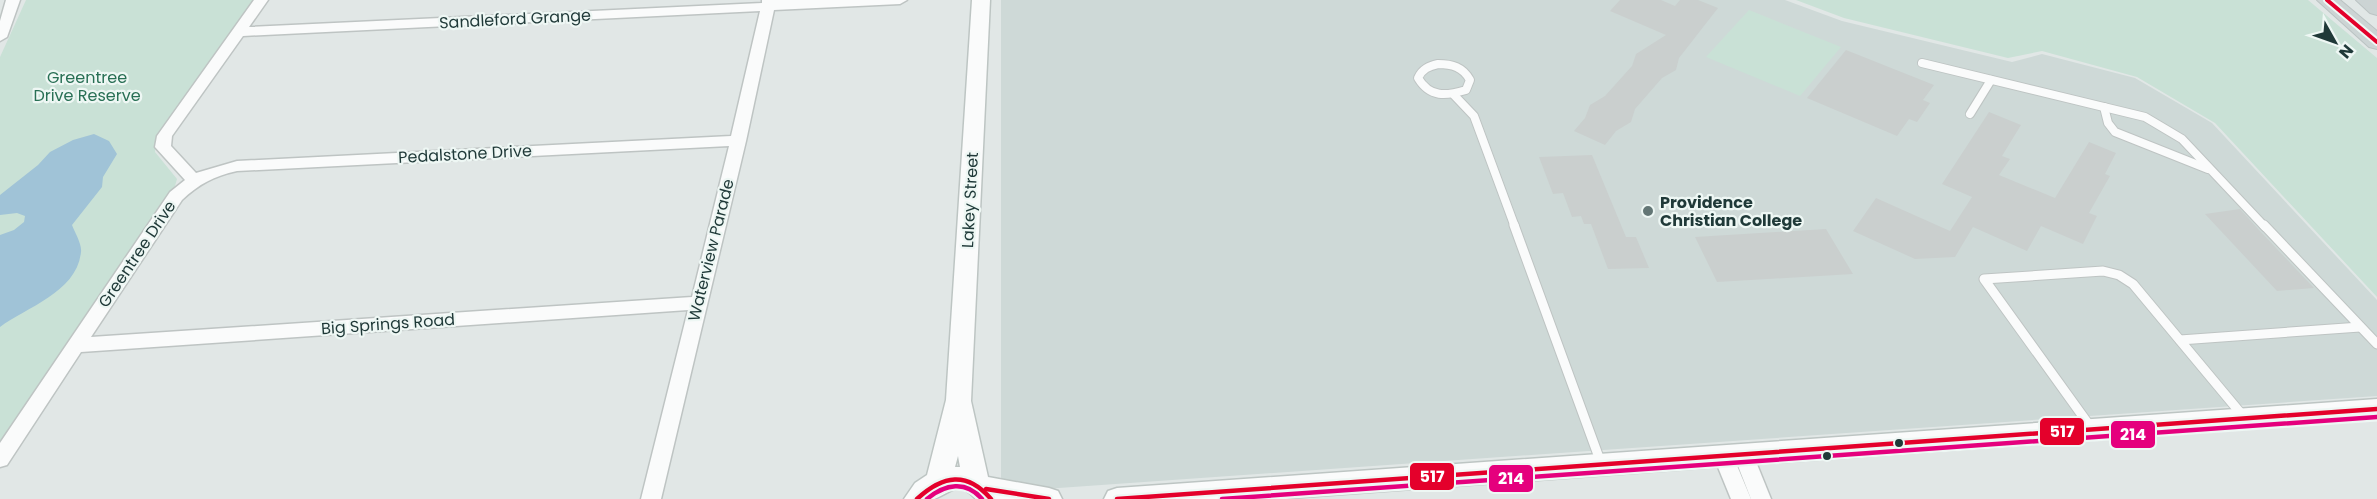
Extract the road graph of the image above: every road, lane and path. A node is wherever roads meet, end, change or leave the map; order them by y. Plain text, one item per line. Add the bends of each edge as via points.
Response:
1 (13, 0) edge
2 (261, 0) edge
3 (900, 0) edge
4 (981, 0) edge
5 (2327, 0) edge
6 (2338, 0) edge
7 (2366, 0) edge
8 (768, 3) edge
9 (2377, 9) edge
10 (2, 29) edge
11 (238, 32) junction
12 (2377, 33) edge
13 (2377, 42) edge
14 (1922, 63) dead end
15 (1991, 80) junction
16 (1454, 95) junction
17 (2104, 107) junction
18 (1970, 114) dead end
19 (738, 141) junction
20 (2211, 170) junction
21 (194, 180) junction
22 (698, 303) junction
23 (2360, 327) junction
24 (2180, 340) junction
25 (2377, 344) edge
26 (77, 345) junction
27 (959, 400) junction
28 (2377, 409) edge
29 (2245, 418) junction
30 (2093, 429) junction
31 (1733, 454) junction
32 (0, 459) edge
33 (1601, 464) junction
34 (938, 482) junction
35 (984, 490) edge
36 (651, 499) edge
37 (917, 499) edge
38 (1049, 499) edge
39 (1117, 499) edge
40 (1741, 499) edge
41 (1761, 499) edge

1 - 10 street
2 - 11 street
3 - 8 street, Sandleford Grange
4 - 27 street, Lakey Street
5 - 13 main road
6 - 12 main road
7 - 9 main road
8 - 11 street, Sandleford Grange
8 - 19 street, Waterview Parade
11 - 21 street via 162,141 166,152
14 - 15 lane
15 - 17 lane
15 - 18 lane
16 - 16 lane via 1437,95 1424,88 1418,78 1420,72 1438,64 1462,70 1470,85
16 - 33 lane via 1474,116
17 - 20 lane via 2145,117 2165,127
17 - 20 lane via 2115,132
19 - 21 street, Pedalstone Drive via 237,165
19 - 22 street, Waterview Parade
20 - 23 lane
21 - 26 street, Greentree Drive via 176,196
22 - 26 street, Big Springs Road
22 - 36 street, Waterview Parade
23 - 24 lane
23 - 25 lane
24 - 29 lane
24 - 30 lane via 2133,284 2119,274 2103,271 1984,279
26 - 32 street, Greentree Drive
27 - 34 street, Lakey Street
27 - 35 street, Lakey Street
28 - 29 street
29 - 30 street
30 - 31 street
31 - 33 street
31 - 40 street
31 - 41 street
33 - 39 street
34 - 35 street via 958,478
34 - 37 street
35 - 38 street

